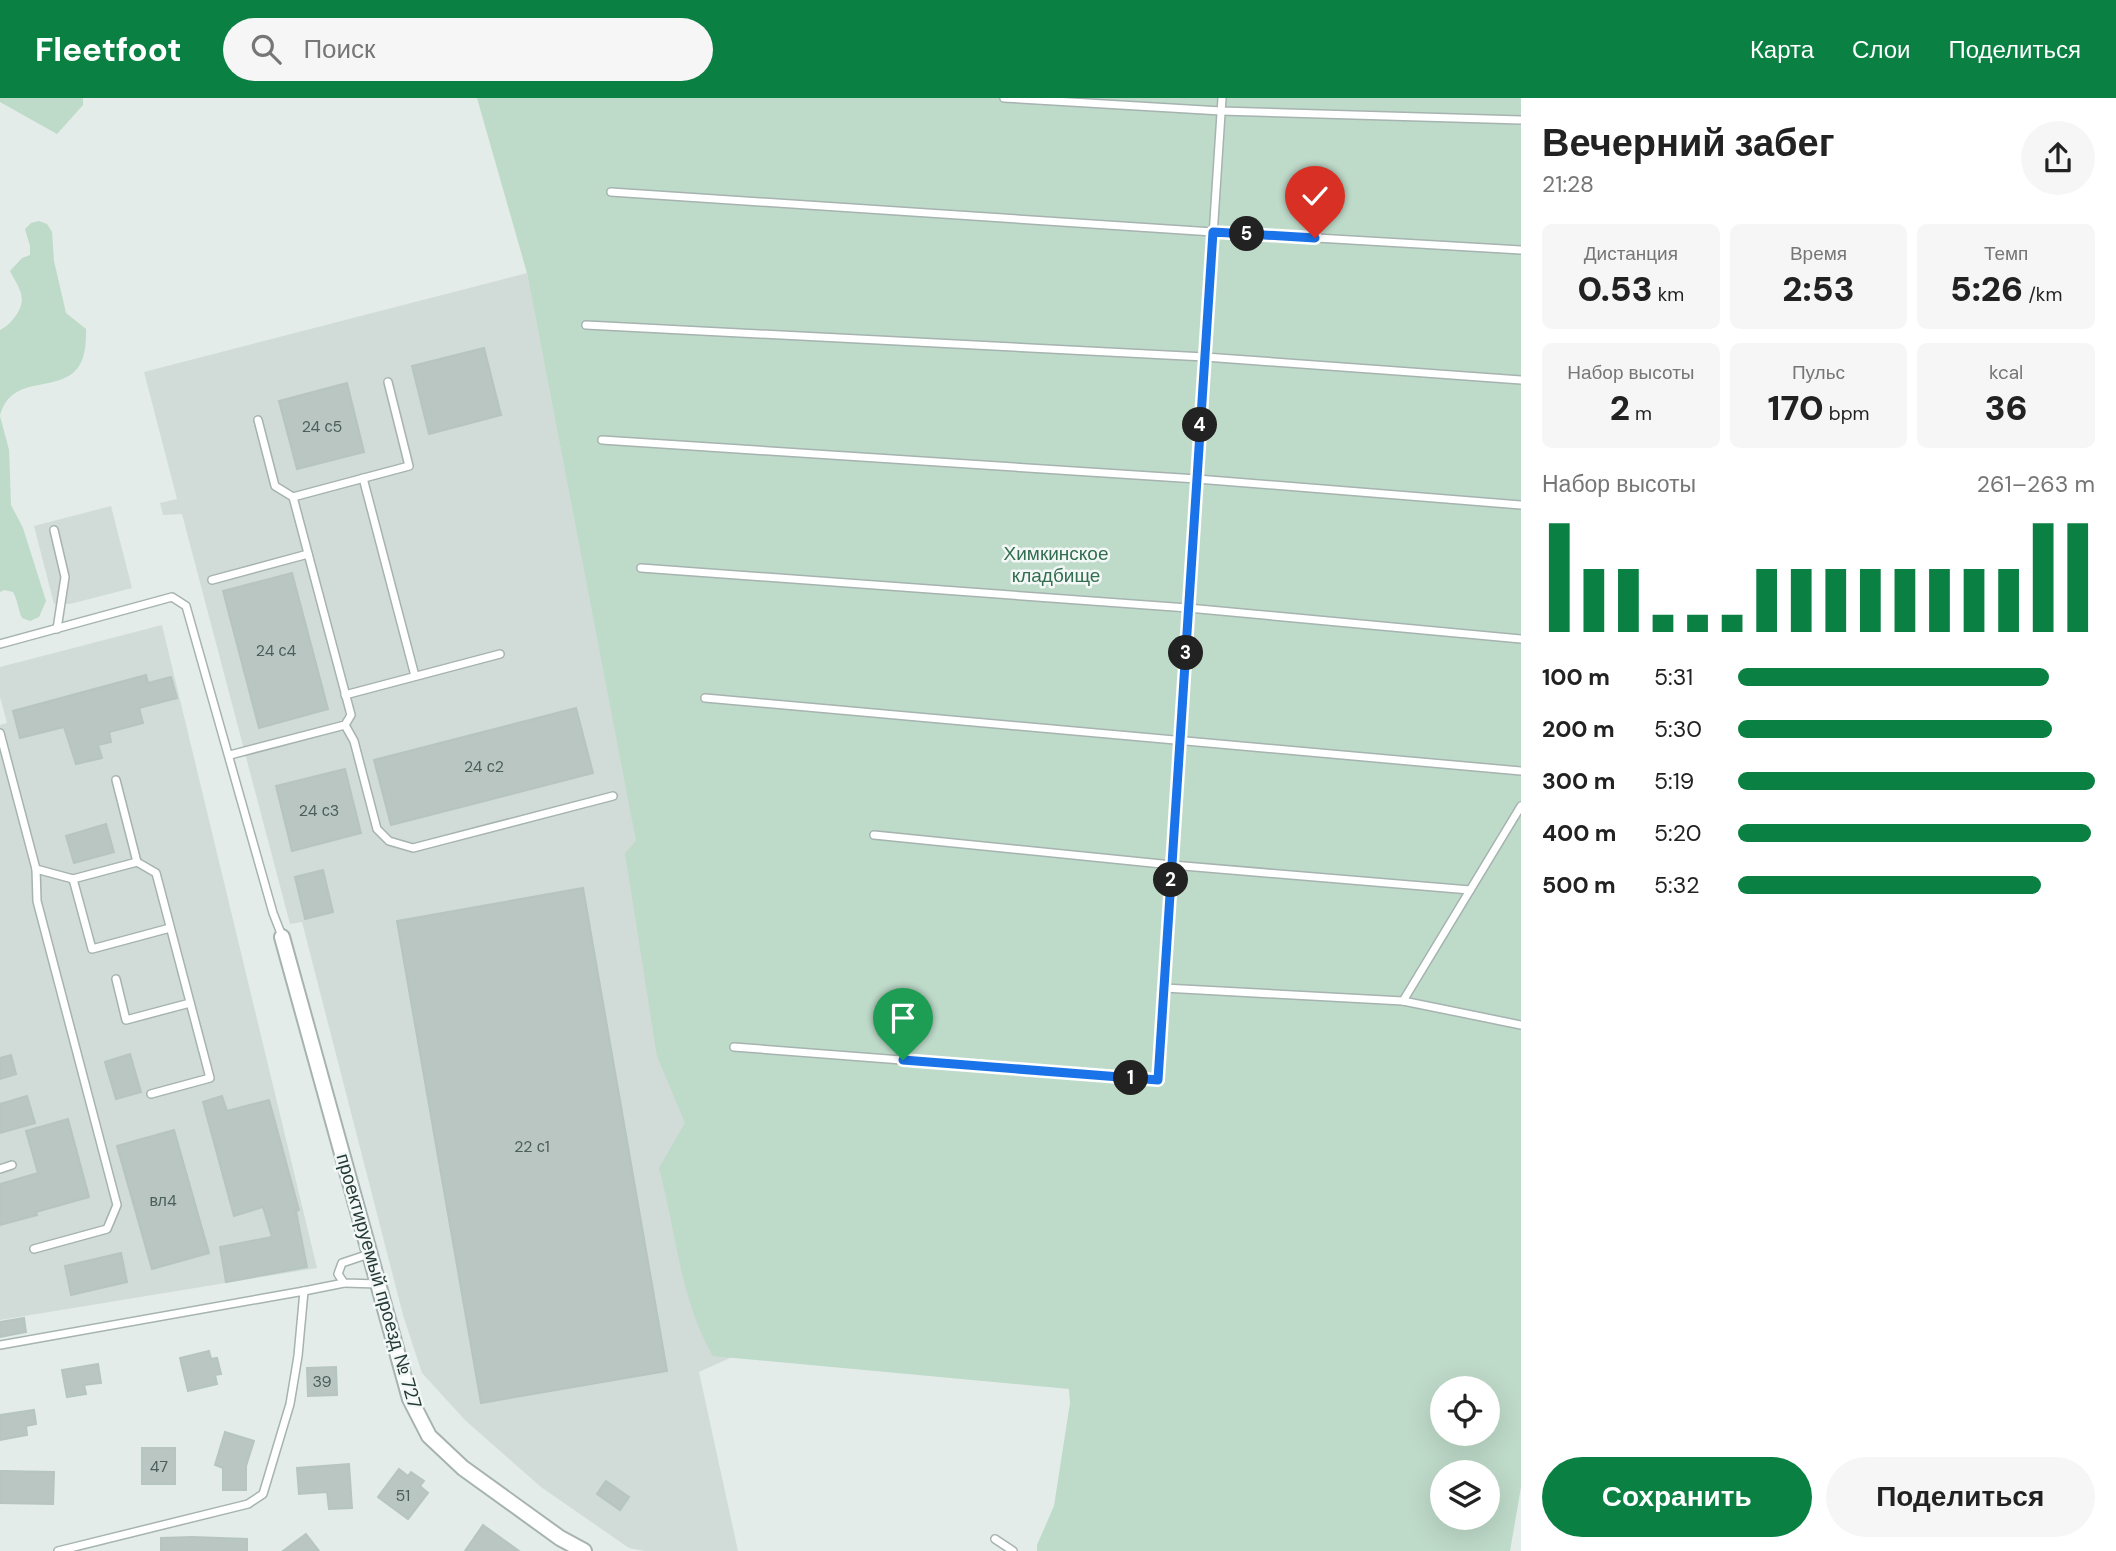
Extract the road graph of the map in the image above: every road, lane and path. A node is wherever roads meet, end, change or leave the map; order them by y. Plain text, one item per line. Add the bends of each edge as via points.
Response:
1 (1004, 98) edge
2 (1222, 98) edge
3 (1221, 111) junction
4 (1521, 120) edge
5 (611, 192) dead end
6 (1213, 232) junction
7 (1521, 250) edge
8 (586, 325) dead end
9 (1205, 357) junction
10 (1521, 380) edge
11 (388, 382) dead end
12 (258, 420) dead end
13 (602, 440) dead end
14 (363, 478) junction
15 (1197, 479) junction
16 (293, 497) junction
17 (1521, 505) edge
18 (54, 530) dead end
19 (308, 554) junction
20 (641, 568) dead end
21 (212, 580) dead end
22 (1188, 608) junction
23 (57, 629) junction
24 (1521, 639) edge
25 (0, 644) edge
26 (500, 654) dead end
27 (415, 676) junction
28 (345, 695) junction
29 (705, 698) dead end
30 (345, 725) junction
31 (0, 733) edge
32 (1180, 738) junction
33 (230, 755) junction
34 (1521, 771) edge
35 (116, 780) dead end
36 (613, 796) dead end
37 (1521, 806) edge
38 (874, 835) dead end
39 (137, 862) junction
40 (1172, 865) junction
41 (36, 869) junction
42 (73, 879) junction
43 (1470, 890) junction
44 (170, 928) junction
45 (282, 937) joint
46 (116, 979) dead end
47 (1164, 988) junction
48 (1403, 1002) junction
49 (190, 1003) junction
50 (1521, 1025) edge
51 (734, 1047) dead end
52 (151, 1094) dead end
53 (12, 1165) dead end
54 (0, 1169) edge
55 (34, 1249) dead end
56 (370, 1254) junction
57 (344, 1283) junction
58 (378, 1284) junction
59 (304, 1291) junction
60 (0, 1345) edge
61 (995, 1539) dead end
62 (58, 1551) edge
63 (584, 1551) edge
64 (1013, 1551) edge

1 - 3 lane
2 - 3 lane
3 - 4 lane
3 - 6 lane
5 - 6 lane
6 - 7 lane
6 - 9 lane
8 - 9 lane
9 - 10 lane
9 - 15 lane
11 - 14 lane via 409,466
12 - 16 lane via 275,486
13 - 15 lane
14 - 16 lane
14 - 27 lane
15 - 17 lane
15 - 22 lane
16 - 19 lane
18 - 23 lane via 65,577
19 - 21 lane
19 - 28 lane
20 - 22 lane
22 - 24 lane
22 - 32 lane
23 - 25 lane
23 - 33 lane via 173,597 186,607
26 - 27 lane
27 - 28 lane
28 - 30 lane via 351,715
29 - 32 lane
30 - 33 lane
30 - 36 lane via 354,741 377,829 389,841 414,848
31 - 41 lane
32 - 34 lane
32 - 40 lane
33 - 45 lane
35 - 39 lane
37 - 43 lane
38 - 40 lane
39 - 42 lane
39 - 44 lane via 156,873
40 - 43 lane
40 - 47 lane
41 - 42 lane
41 - 55 lane via 37,901 117,1205 107,1229
42 - 44 lane via 92,949
43 - 48 lane
44 - 49 lane
45 - 56 street, проектируемый проезд № 727
46 - 49 lane via 126,1020
47 - 48 lane
47 - 51 lane via 1158,1080
48 - 50 lane
49 - 52 lane via 210,1078
53 - 54 lane
56 - 57 lane via 342,1263 338,1274
56 - 58 street, проектируемый проезд № 727
57 - 58 lane
57 - 59 lane
58 - 63 street, проектируемый проезд № 727 via 410,1399 429,1436 463,1468
59 - 60 lane
59 - 62 lane via 290,1404 263,1494 248,1504
61 - 64 lane

